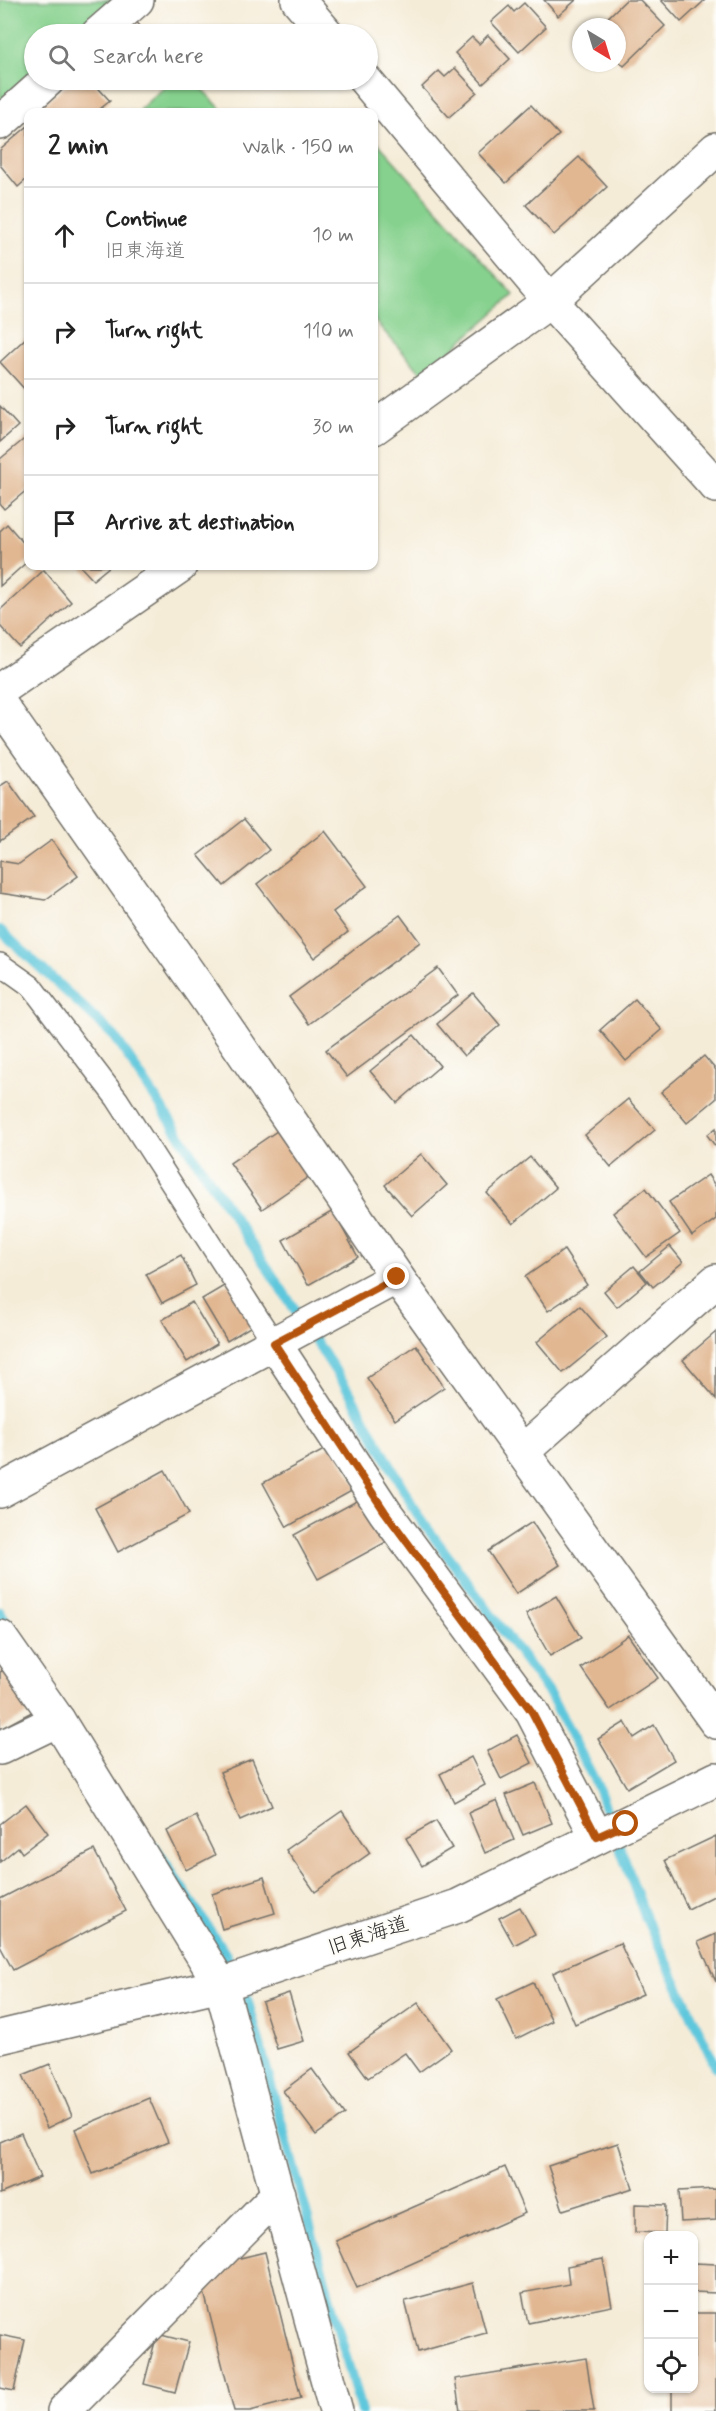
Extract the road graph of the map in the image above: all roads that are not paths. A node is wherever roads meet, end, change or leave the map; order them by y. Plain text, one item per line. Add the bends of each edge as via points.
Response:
1 (137, 0) edge
2 (298, 0) edge
3 (110, 24) edge
4 (318, 24) edge
5 (37, 90) edge
6 (372, 90) edge
7 (0, 123) edge
8 (716, 149) edge
9 (550, 301) junction
10 (378, 425) edge
11 (716, 486) edge
12 (174, 570) edge
13 (0, 690) edge
14 (0, 704) edge
15 (0, 964) edge
16 (397, 1277) junction
17 (716, 1281) edge
18 (274, 1343) junction
19 (522, 1452) junction
20 (0, 1491) edge
21 (0, 1637) edge
22 (58, 1720) junction
23 (716, 1722) edge
24 (0, 1748) edge
25 (716, 1779) edge
26 (611, 1831) junction
27 (221, 1984) junction
28 (0, 2037) edge
29 (278, 2194) junction
30 (64, 2411) edge
31 (336, 2411) edge

1 - 3 street
2 - 4 street
5 - 7 street
6 - 9 street
8 - 9 street
9 - 10 street
9 - 11 street
12 - 13 street
14 - 16 street
15 - 18 lane via 31,986 117,1098
16 - 18 street
16 - 19 street
17 - 19 street
18 - 20 street
18 - 26 street via 385,1512 532,1712
19 - 23 street
21 - 22 street
22 - 24 street
22 - 27 street
25 - 26 street, 旧東海道
26 - 27 street, 旧東海道 via 458,1906
27 - 28 street, 旧東海道
27 - 29 street
29 - 30 street
29 - 31 street

